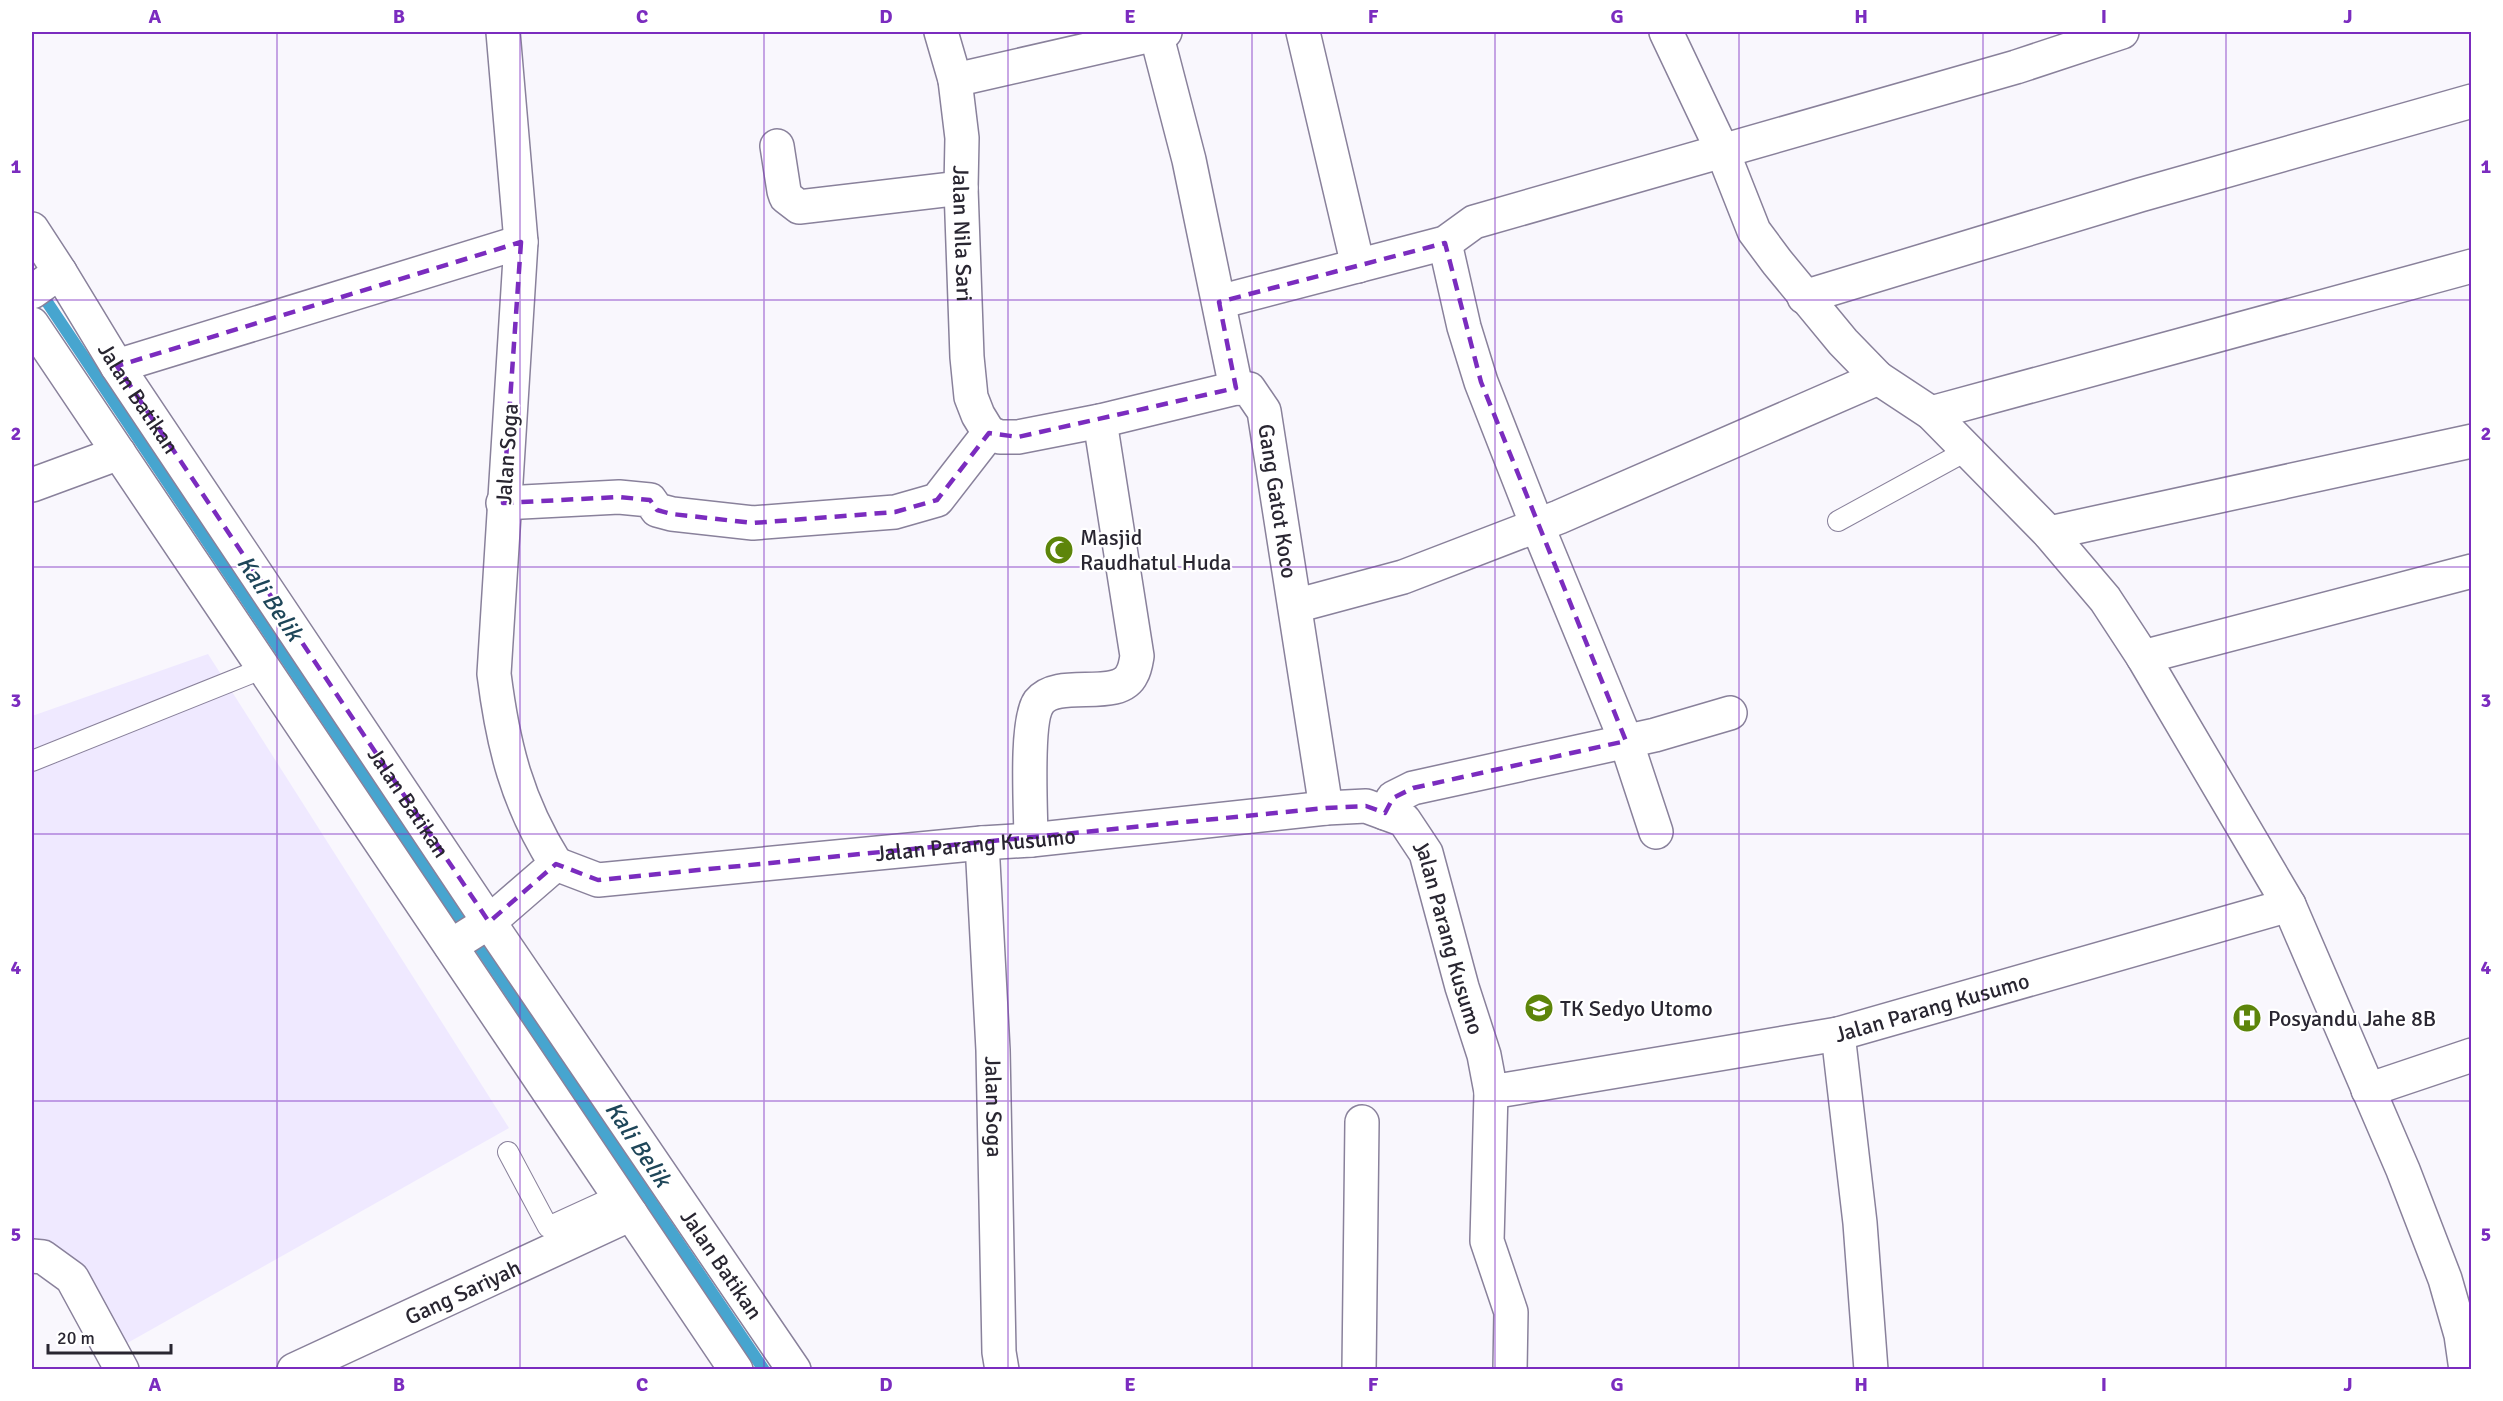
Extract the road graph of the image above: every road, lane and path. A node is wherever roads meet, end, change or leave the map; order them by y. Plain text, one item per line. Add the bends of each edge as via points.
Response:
1 (503, 32) edge
2 (941, 32) edge
3 (1160, 32) edge
4 (1303, 32) edge
5 (1666, 32) edge
6 (2122, 32) edge
7 (955, 80) junction
8 (2472, 101) edge
9 (777, 146) dead end
10 (1722, 150) junction
11 (961, 188) junction
12 (32, 229) edge
13 (521, 242) junction
14 (1445, 243) junction
15 (1359, 266) junction
16 (2472, 266) edge
17 (60, 272) junction
18 (32, 292) edge
19 (1804, 297) junction
20 (1219, 302) junction
21 (32, 324) edge
22 (117, 366) junction
23 (1878, 378) junction
24 (1236, 388) junction
25 (1931, 413) junction
26 (1100, 421) junction
27 (989, 433) junction
28 (2472, 441) edge
29 (1968, 450) junction
30 (119, 453) junction
31 (32, 485) edge
32 (503, 503) junction
33 (1838, 521) dead end
34 (1537, 525) junction
35 (2049, 533) junction
36 (2472, 571) edge
37 (1295, 606) junction
38 (2143, 657) junction
39 (264, 668) junction
40 (1730, 713) dead end
41 (1626, 741) junction
42 (32, 761) edge
43 (1326, 808) junction
44 (1385, 813) junction
45 (1656, 832) dead end
46 (1031, 840) junction
47 (982, 843) junction
48 (556, 864) junction
49 (2289, 905) junction
50 (489, 922) junction
51 (451, 946) junction
52 (1838, 1034) junction
53 (2472, 1055) edge
54 (2368, 1090) junction
55 (1491, 1092) junction
56 (1362, 1122) dead end
57 (508, 1152) dead end
58 (624, 1204) junction
59 (32, 1256) edge
60 (122, 1370) edge
61 (294, 1370) edge
62 (736, 1370) edge
63 (794, 1370) edge
64 (1002, 1370) edge
65 (1359, 1370) edge
66 (1510, 1370) edge
67 (1871, 1370) edge
68 (2466, 1370) edge

1 - 13 street, Jalan Soga
2 - 7 street, Jalan Nila Sari
3 - 7 street
3 - 20 street
4 - 15 street
5 - 10 street
6 - 10 street via 2016,67
7 - 11 street, Jalan Nila Sari via 962,138
8 - 19 street via 2140,195
9 - 11 street via 786,197 799,207
10 - 14 street via 1474,222
10 - 19 street via 1754,231
11 - 27 street, Jalan Nila Sari via 971,397
12 - 17 street, Jalan Batikan
13 - 22 street
13 - 32 street, Jalan Soga
14 - 15 street
14 - 34 street via 1481,382
15 - 20 street
16 - 25 street
17 - 18 street
17 - 22 street, Jalan Batikan
19 - 23 street
20 - 24 street
21 - 30 street, Jalan Batikan
22 - 50 street, Jalan Batikan
23 - 25 street
23 - 34 street
24 - 26 street
24 - 37 street, Gang Gatot Koco via 1249,389 1264,411
25 - 29 street
26 - 27 street via 1018,437
26 - 46 street via 1137,656 1132,675 1120,687 1054,692 1039,702 1031,721
27 - 32 street via 938,500 896,512 753,523 672,514 657,510 650,500 619,496
28 - 35 street
29 - 33 lane
29 - 35 street
30 - 31 street
30 - 39 street, Jalan Batikan
32 - 48 street, Jalan Soga via 494,674 500,720 514,777 536,831
34 - 37 street via 1403,577
34 - 41 street
35 - 38 street via 2105,599
36 - 38 street
37 - 43 street, Gang Gatot Koco
38 - 49 street
39 - 42 lane
39 - 51 street, Jalan Batikan
40 - 41 street
41 - 44 street via 1413,788 1393,798
41 - 45 street
43 - 44 street, Jalan Parang Kusumo via 1366,806
43 - 46 street, Jalan Parang Kusumo
44 - 55 street, Jalan Parang Kusumo via 1404,820 1426,853
46 - 47 street, Jalan Parang Kusumo
47 - 48 street, Jalan Parang Kusumo via 598,880
47 - 64 street, Jalan Soga via 993,1050
48 - 50 street
49 - 52 street, Jalan Parang Kusumo
49 - 54 street
50 - 51 street
50 - 63 street, Jalan Batikan
51 - 58 street, Jalan Batikan
52 - 55 street, Jalan Parang Kusumo
52 - 67 street via 1860,1223
53 - 54 street
54 - 68 street via 2445,1279
55 - 66 street via 1487,1241 1511,1312
56 - 65 street
57 - 58 lane via 548,1227
58 - 61 street, Gang Sariyah
58 - 62 street, Jalan Batikan
59 - 60 street via 43,1257 72,1278

